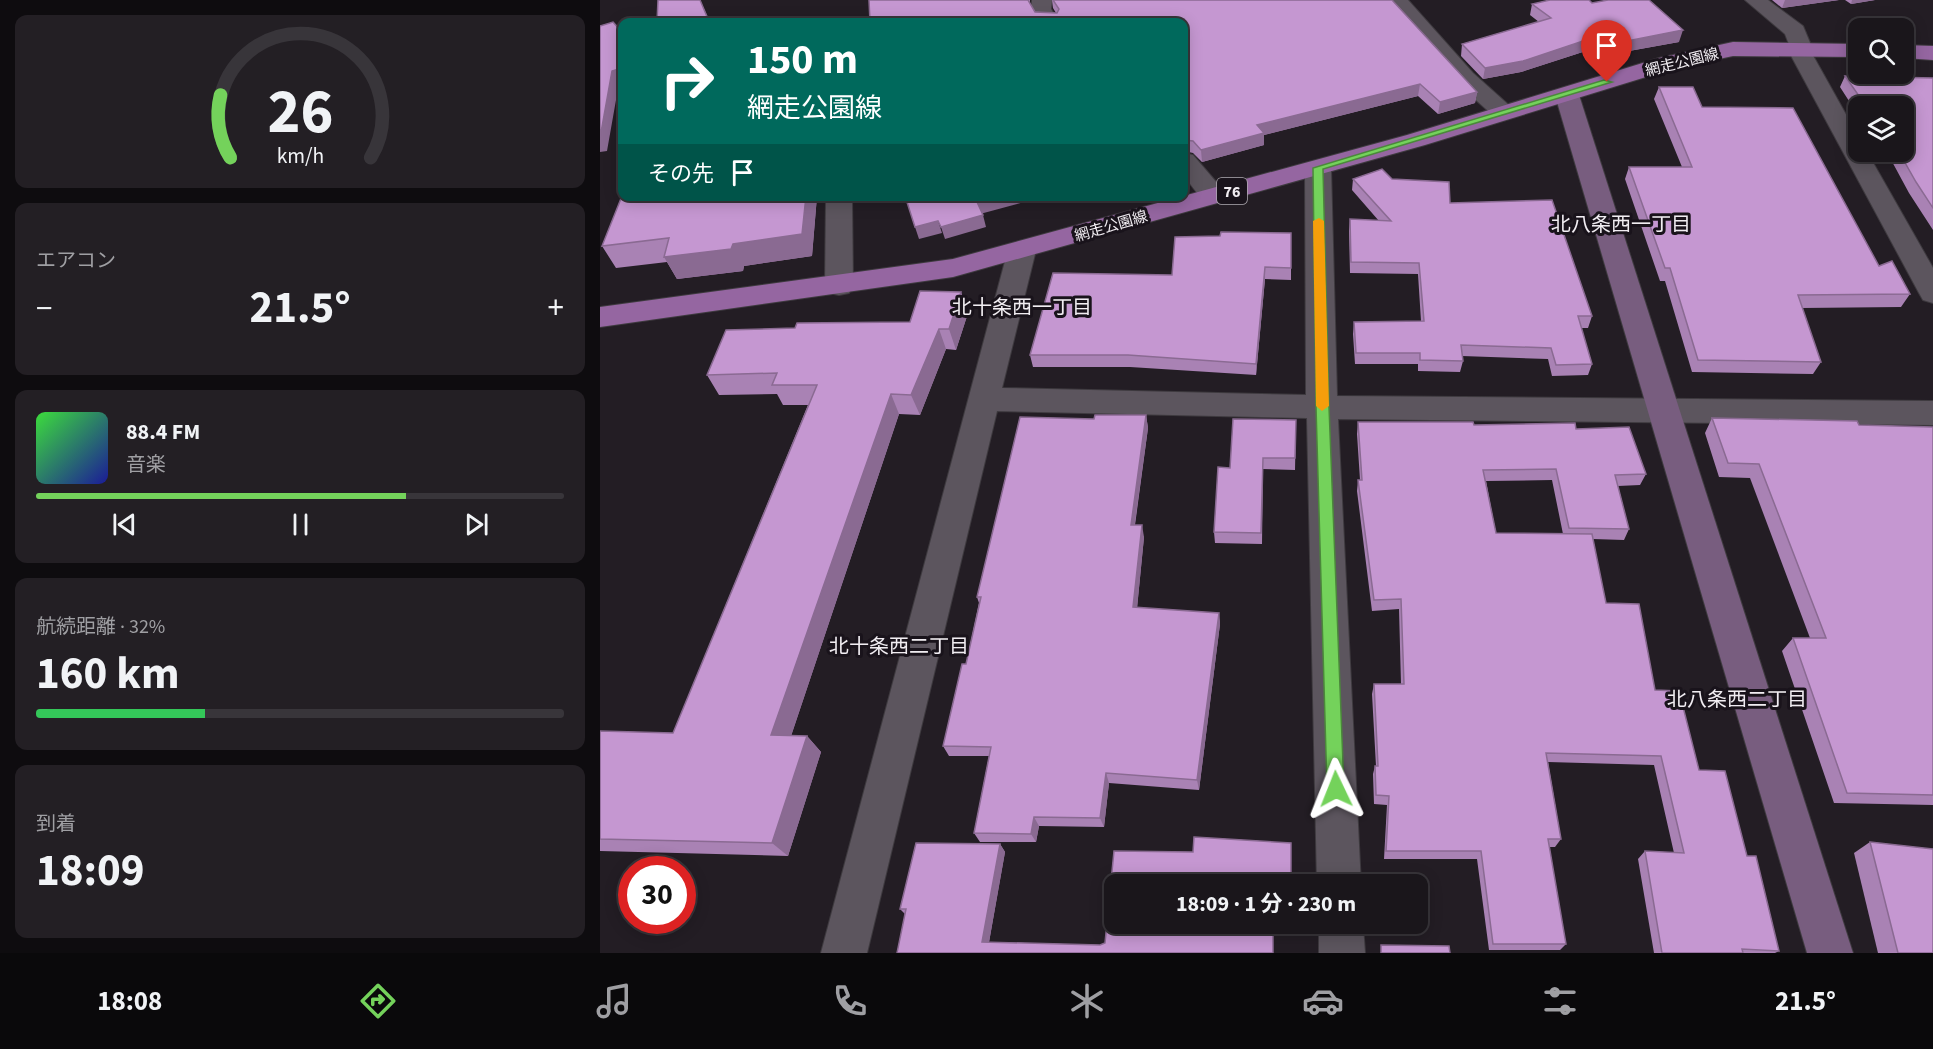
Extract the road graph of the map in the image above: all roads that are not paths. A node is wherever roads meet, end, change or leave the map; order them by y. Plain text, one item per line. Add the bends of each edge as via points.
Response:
1 (1042, 0) edge
2 (1397, 0) edge
3 (1755, 0) edge
4 (1047, 18) edge
5 (1802, 50) junction
6 (1848, 51) edge
7 (1914, 52) edge
8 (1933, 53) edge
9 (1568, 95) junction
10 (1504, 113) junction
11 (1188, 165) edge
12 (1318, 168) junction
13 (1214, 196) junction
14 (839, 201) edge
15 (1022, 250) junction
16 (839, 286) junction
17 (1933, 293) edge
18 (600, 317) edge
19 (985, 399) junction
20 (1322, 407) junction
21 (1662, 410) junction
22 (1933, 413) edge
23 (1339, 874) edge
24 (1341, 934) edge
25 (844, 953) edge
26 (1342, 953) edge
27 (1830, 953) edge

1 - 4 street via 1041,9
2 - 10 street via 1465,78
3 - 5 street via 1795,32
5 - 6 main road, 網走公園線 / 76
5 - 9 main road, 網走公園線 / 76 via 1733,49 1667,63
5 - 17 street
7 - 8 main road
9 - 10 main road, 網走公園線 / 76
9 - 21 street
10 - 12 main road, 網走公園線 / 76
11 - 13 street
12 - 13 main road, 網走公園線 / 76
12 - 20 street
13 - 15 main road, 網走公園線 / 76
14 - 16 street
15 - 16 main road, 網走公園線 / 76 via 953,268
15 - 19 street
16 - 18 main road, 網走公園線 / 76
19 - 20 street
19 - 25 street
20 - 21 street
20 - 23 street
21 - 22 street
21 - 27 street
24 - 26 street

